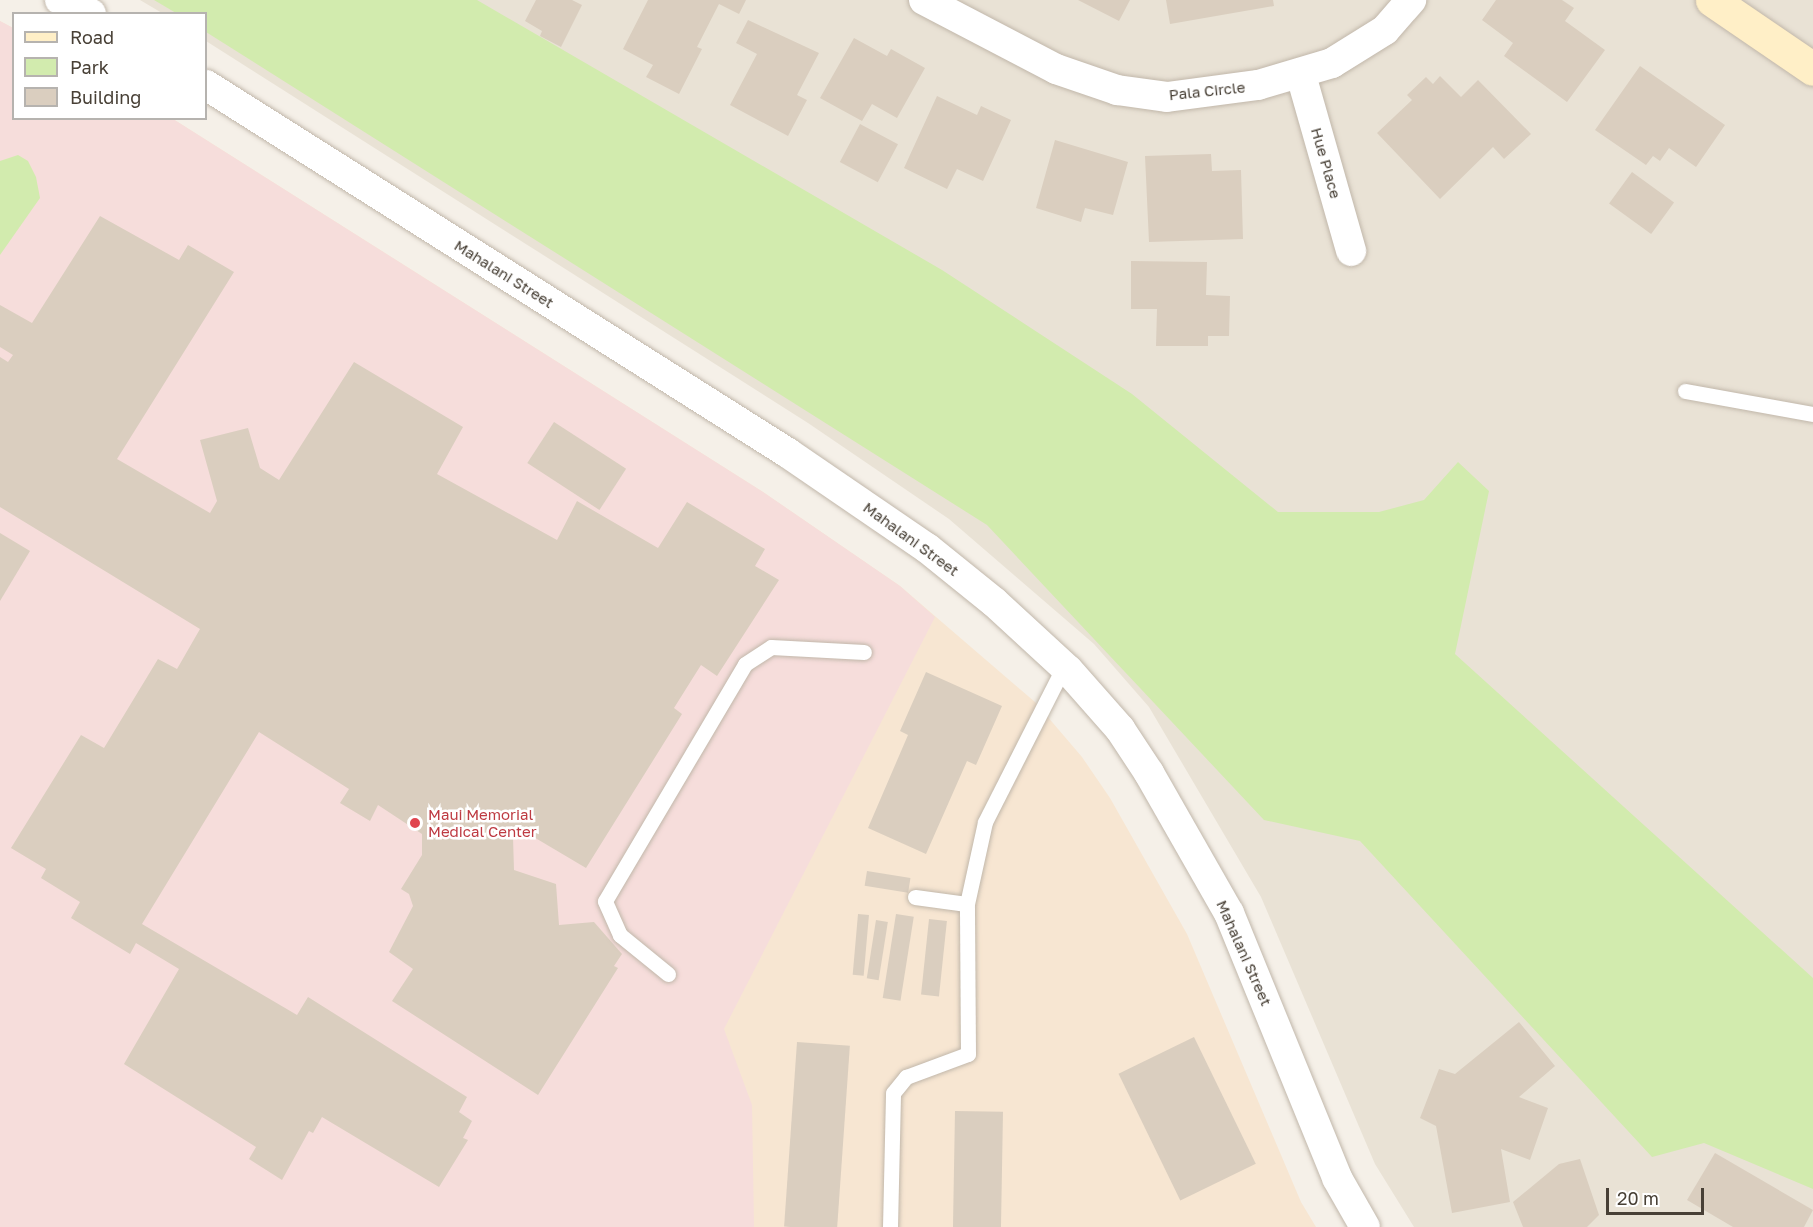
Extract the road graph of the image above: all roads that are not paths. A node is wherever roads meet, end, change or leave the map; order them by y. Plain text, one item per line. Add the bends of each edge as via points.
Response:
1 (60, 0) edge
2 (924, 0) edge
3 (1412, 0) edge
4 (1712, 0) edge
5 (87, 12) edge
6 (1813, 69) edge
7 (1301, 75) junction
8 (207, 86) edge
9 (1351, 251) dead end
10 (1685, 391) dead end
11 (1813, 414) edge
12 (864, 652) dead end
13 (1064, 666) junction
14 (915, 897) dead end
15 (967, 904) junction
16 (668, 974) dead end
17 (890, 1227) edge
18 (1365, 1227) edge

1 - 5 street
2 - 7 street, Pala Circle via 1056,69 1117,90 1167,97 1258,86
3 - 7 street, Pala Circle via 1385,30 1332,63
4 - 6 street
7 - 9 street, Hue Place
8 - 13 street, Mahalani Street via 788,453 927,548
10 - 11 lane
12 - 16 lane via 771,647 745,664 604,901 620,935
13 - 15 lane via 985,822
13 - 18 street, Mahalani Street via 1132,747 1229,913 1338,1178
14 - 15 lane
15 - 17 lane via 968,1054 906,1077 893,1093

